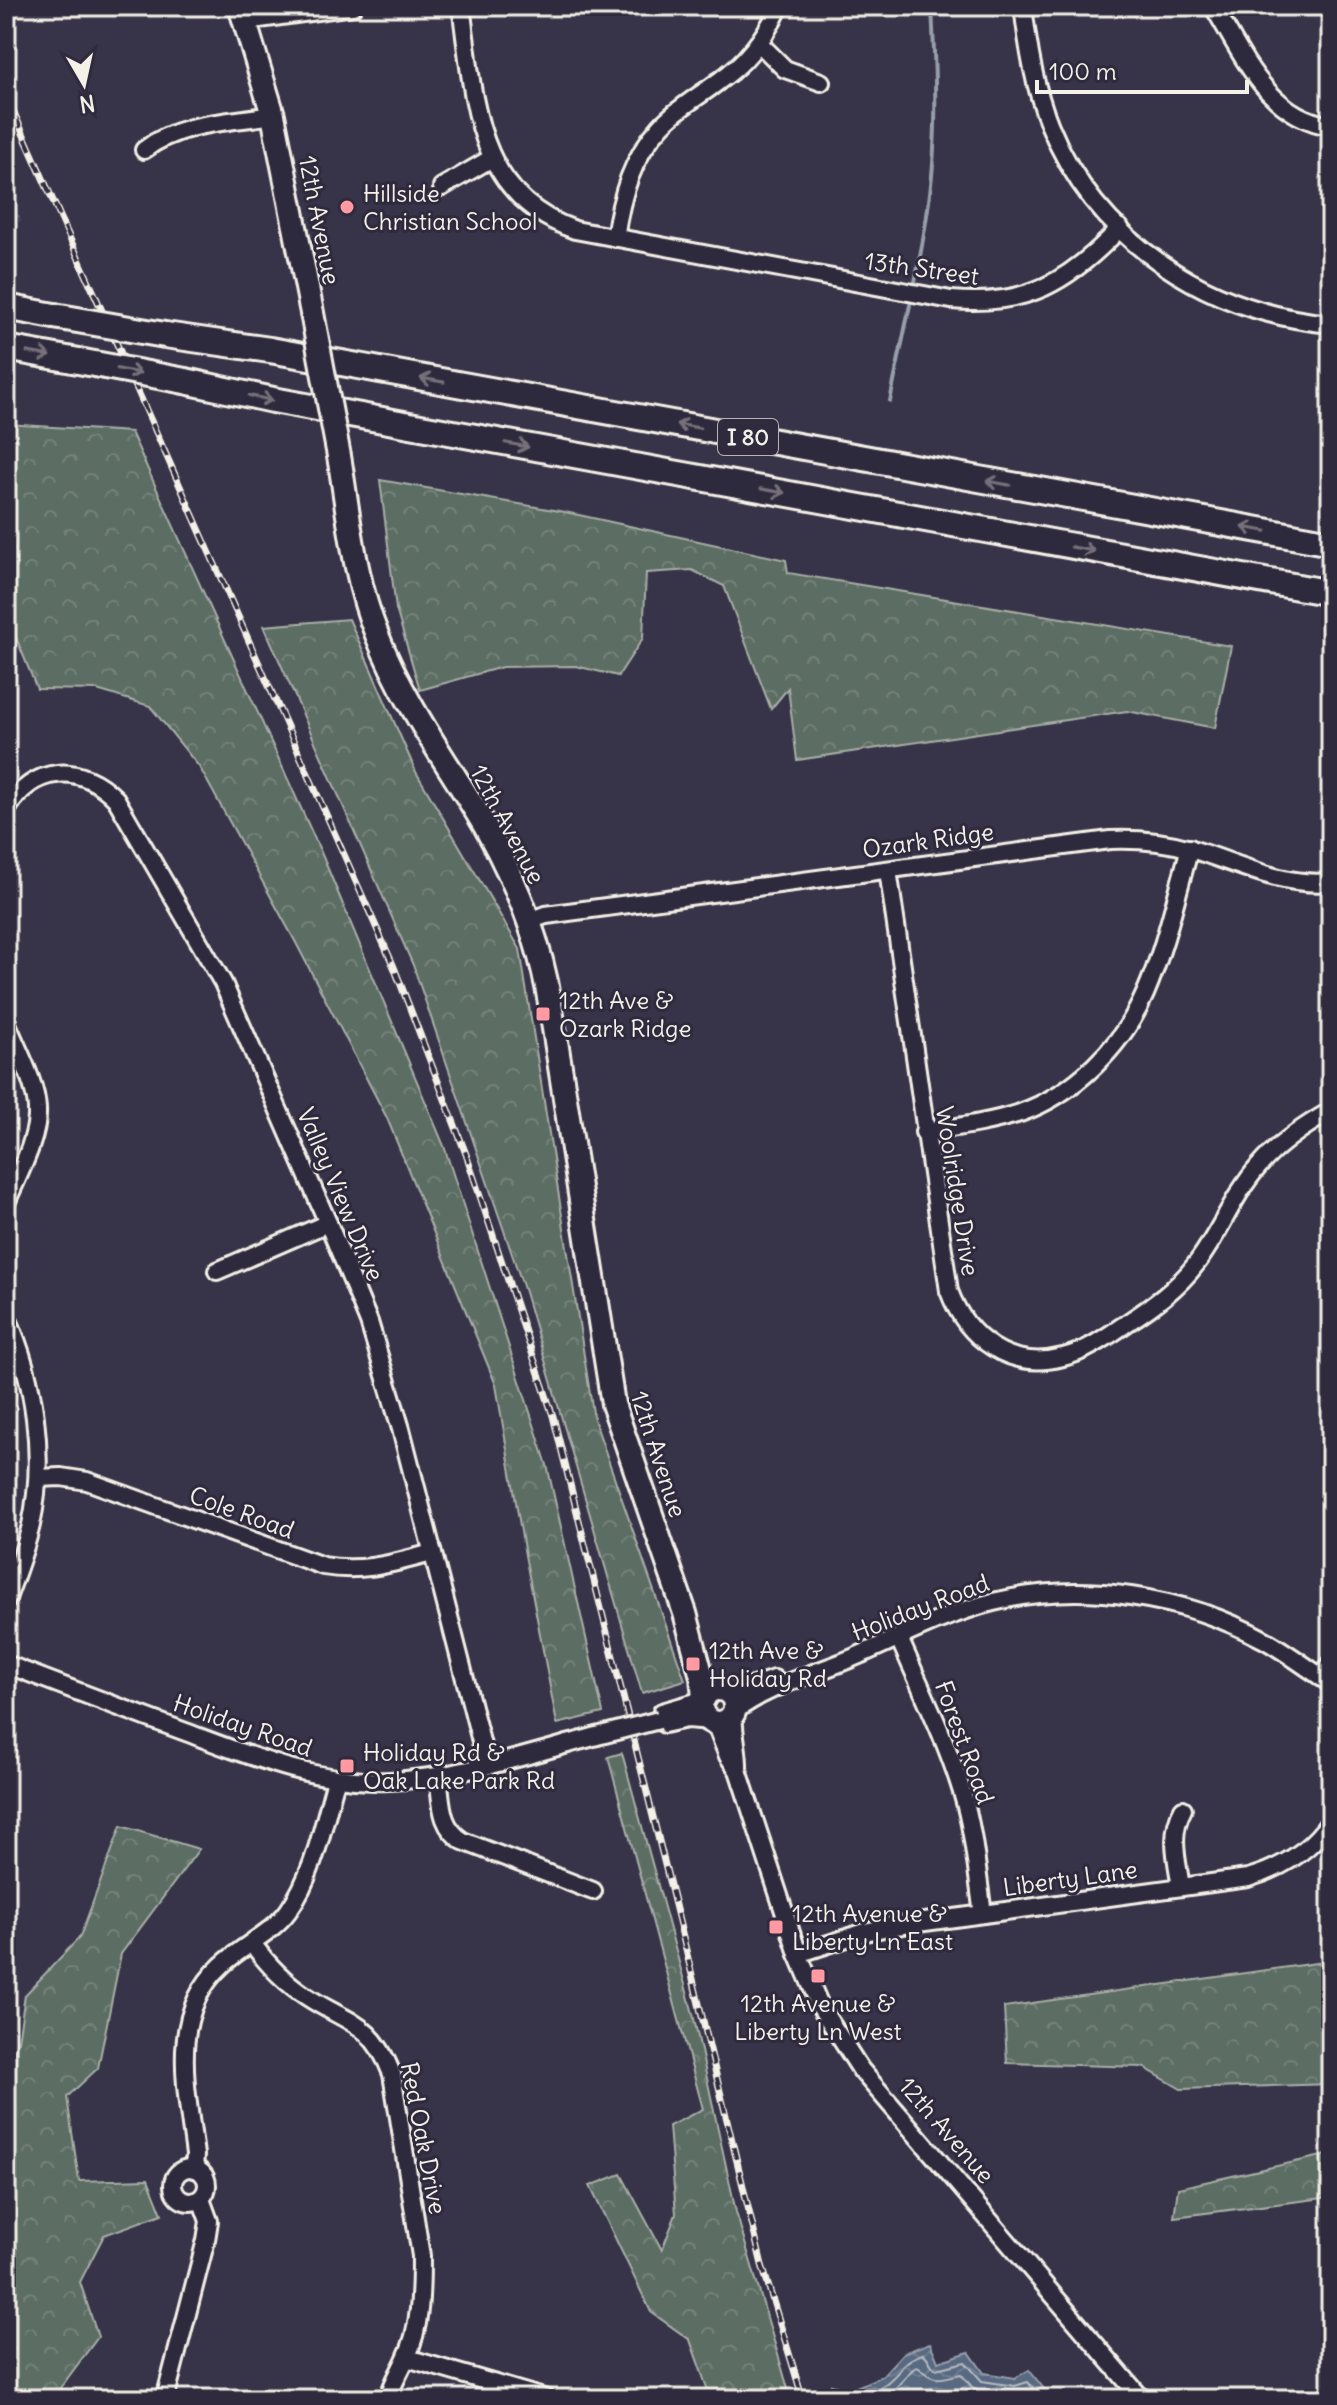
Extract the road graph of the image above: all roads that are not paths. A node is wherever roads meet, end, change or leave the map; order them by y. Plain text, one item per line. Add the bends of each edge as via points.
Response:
1 (353, 6) edge
2 (461, 6) edge
3 (780, 6) edge
4 (1023, 6) edge
5 (1213, 6) edge
6 (242, 13) edge
7 (759, 43) junction
8 (821, 82) dead end
9 (273, 115) junction
10 (1331, 126) edge
11 (144, 150) dead end
12 (492, 158) junction
13 (442, 187) dead end
14 (1120, 228) junction
15 (615, 238) junction
16 (6, 307) edge
17 (1331, 324) edge
18 (6, 348) edge
19 (1331, 543) edge
20 (1331, 593) edge
21 (6, 811) edge
22 (1190, 848) junction
23 (888, 870) junction
24 (1331, 882) edge
25 (529, 921) junction
26 (6, 1021) edge
27 (1331, 1111) edge
28 (924, 1132) junction
29 (6, 1203) edge
30 (328, 1223) junction
31 (217, 1271) dead end
32 (6, 1315) edge
33 (38, 1478) junction
34 (432, 1553) junction
35 (6, 1601) edge
36 (899, 1638) junction
37 (6, 1664) edge
38 (1328, 1675) edge
39 (719, 1706) junction
40 (659, 1720) junction
41 (487, 1765) junction
42 (438, 1776) junction
43 (336, 1780) junction
44 (1183, 1809) dead end
45 (1331, 1820) edge
46 (1181, 1887) junction
47 (593, 1891) dead end
48 (983, 1914) junction
49 (252, 1943) junction
50 (798, 1954) junction
51 (194, 2169) junction
52 (201, 2199) junction
53 (407, 2358) junction
54 (165, 2399) edge
55 (388, 2399) edge
56 (547, 2399) edge
57 (1142, 2399) edge

1 - 6 street
2 - 12 street, 13th Street via 477,115
3 - 7 street
4 - 14 street via 1030,61 1050,127 1081,183
5 - 10 street via 1278,103 1300,118
6 - 9 main road, 12th Avenue
7 - 8 street via 785,69
7 - 15 street via 732,71 661,125 647,143 624,189
9 - 11 street via 199,126
9 - 25 main road, 12th Avenue, bridge via 356,562 376,635 505,863
12 - 13 street
12 - 15 street, 13th Street via 518,194 547,218
14 - 15 street, 13th Street via 1090,258 1048,287 999,301 973,302
14 - 17 street via 1166,267 1227,301
19 -> 16 highway, I 80, bridge
18 -> 20 highway, I 80, bridge
21 - 30 street, Valley View Drive via 26,786 64,773 94,780 116,799 223,983
22 - 23 street, Ozark Ridge via 1110,840
22 - 24 street, Ozark Ridge via 1270,877
22 - 28 street via 1145,995 1101,1059 1052,1098 1023,1111
23 - 25 street, Ozark Ridge
23 - 28 street, Woolridge Drive
25 - 39 main road, 12th Avenue via 551,1005 613,1404
26 - 29 street via 37,1109 31,1142
27 - 28 street, Woolridge Drive via 1290,1136 1255,1170 1196,1265 1177,1286 1082,1350 1048,1360 993,1348 966,1325 956,1308
30 - 31 street
30 - 34 street, Valley View Drive via 369,1322
32 - 33 street via 34,1413
33 - 34 street, Cole Road via 87,1481 323,1566 364,1569
33 - 35 street via 30,1528
34 - 41 street, Valley View Drive
36 - 38 street, Holiday Road via 961,1612 1026,1595 1109,1593 1229,1623
36 - 39 street, Holiday Road via 754,1698
36 - 48 street, Forest Road via 963,1795
37 - 43 street, Holiday Road via 246,1755
39 - 40 street, Holiday Road via 687,1719 664,1724
39 - 40 street, Holiday Road via 662,1712
39 - 50 street, 12th Avenue via 728,1756 738,1770
40 - 41 street, Holiday Road, bridge
41 - 42 street, Holiday Road
42 - 43 street, Holiday Road
42 - 47 street via 452,1834
43 - 49 street via 298,1897 273,1928
44 - 46 street via 1174,1832
45 - 46 street, Liberty Lane via 1311,1845 1282,1866 1248,1878
46 - 48 street, Liberty Lane
48 - 50 street, Liberty Lane via 865,1932
49 - 51 street via 219,1967 186,2026 184,2065
49 - 53 street, Red Oak Drive via 287,1982 364,2030 392,2074 421,2256 418,2314
50 - 57 street, 12th Avenue via 821,2008 861,2070
51 - 52 street via 207,2182
51 - 52 street via 180,2172 173,2187 182,2200
52 - 54 street via 209,2221 206,2240
53 - 55 street, Red Oak Drive
53 - 56 street

